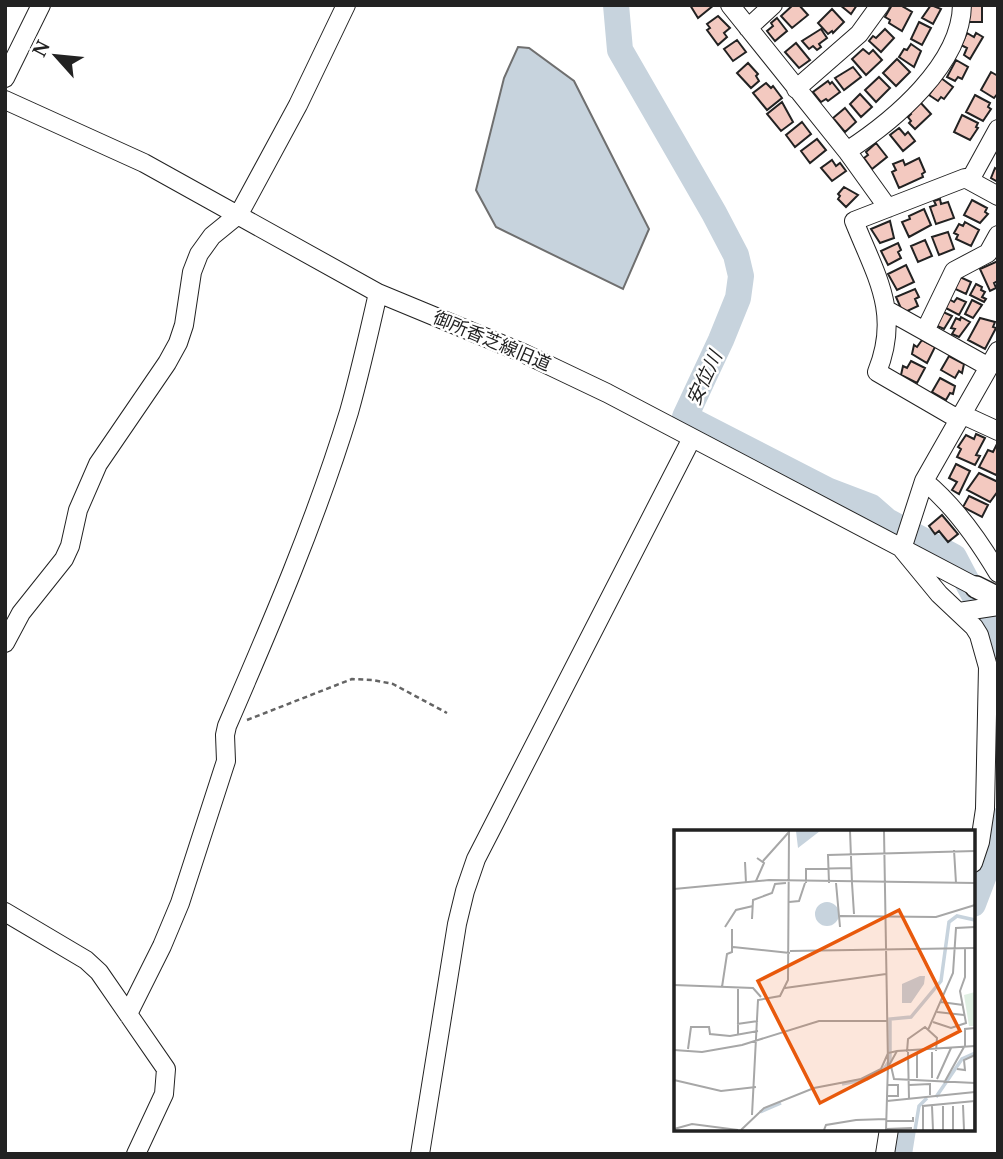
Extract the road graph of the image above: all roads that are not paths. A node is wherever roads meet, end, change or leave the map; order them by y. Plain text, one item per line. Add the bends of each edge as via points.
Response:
1 (41, 5) edge
2 (346, 5) edge
3 (730, 5) edge
4 (773, 5) edge
5 (880, 5) edge
6 (962, 5) edge
7 (748, 28) junction
8 (5, 78) edge
9 (796, 89) junction
10 (5, 100) edge
11 (998, 129) edge
12 (847, 152) junction
13 (970, 180) junction
14 (998, 196) edge
15 (888, 208) junction
16 (239, 214) junction
17 (998, 235) edge
18 (378, 293) junction
19 (887, 310) junction
20 (925, 331) junction
21 (995, 359) edge
22 (960, 416) junction
23 (998, 431) edge
24 (692, 438) junction
25 (924, 481) junction
26 (903, 545) junction
27 (998, 573) edge
28 (976, 587) joint
29 (995, 604) edge
30 (965, 612) junction
31 (5, 643) edge
32 (975, 857) edge
33 (5, 912) edge
34 (128, 1014) junction
35 (889, 1131) edge
36 (136, 1154) edge
37 (420, 1154) edge
38 (885, 1154) edge

1 - 8 street
2 - 16 street
3 - 7 street
4 - 7 street
5 - 9 street via 859,34
6 - 12 street via 958,32 935,72 899,113
7 - 9 street
9 - 12 street
10 - 16 street, 御所香芝線旧道 via 145,163
11 - 13 street
12 - 15 street
13 - 14 street
13 - 15 street via 965,178
15 - 19 street via 854,221
16 - 18 street, 御所香芝線旧道
16 - 31 street via 212,236 199,254 178,343 98,464 64,559 21,613
17 - 20 street via 988,253 954,271
18 - 24 street, 御所香芝線旧道 via 563,371
18 - 34 street via 352,401 317,506 225,735 226,761 180,903
19 - 20 street
19 - 22 street via 888,335 877,372
20 - 21 street
21 - 22 street
22 - 23 street
22 - 25 street
24 - 26 street, 御所香芝線旧道
24 - 37 street via 476,859 457,924
25 - 26 street
25 - 27 street via 944,500
26 - 28 street, 御所香芝線旧道
26 - 30 street via 919,572
28 - 29 main road
29 - 30 street
30 - 32 street via 979,635 989,678 985,809
33 - 34 street via 86,960
34 - 36 street via 166,1069 164,1094
35 - 38 street

